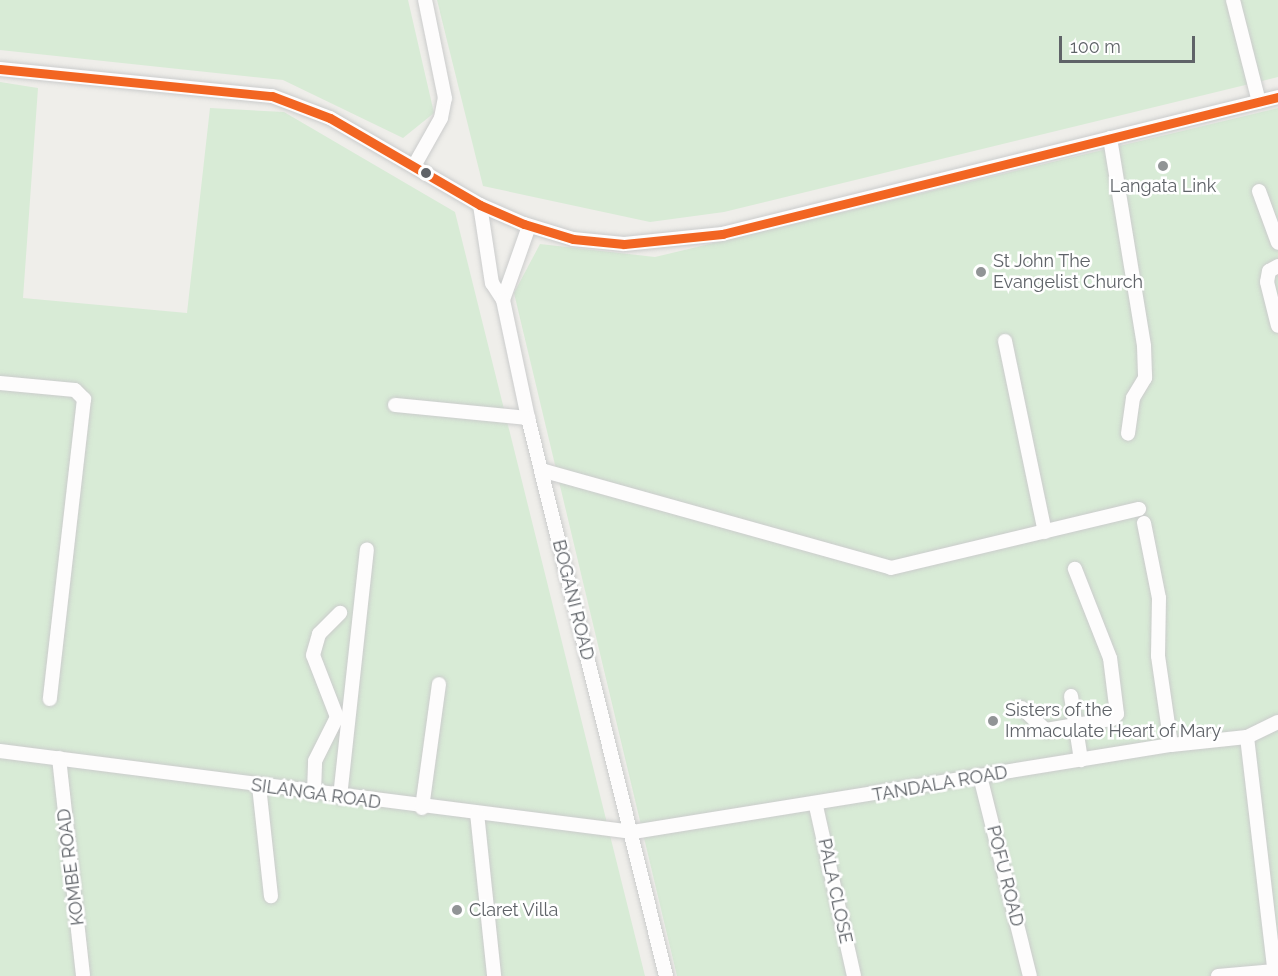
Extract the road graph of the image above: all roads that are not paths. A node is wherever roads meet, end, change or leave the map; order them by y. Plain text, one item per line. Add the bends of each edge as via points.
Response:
1 (425, 0) edge
2 (1233, 0) edge
3 (0, 69) edge
4 (1278, 97) edge
5 (1259, 102) junction
6 (1110, 138) junction
7 (414, 166) junction
8 (1259, 191) dead end
9 (480, 205) junction
10 (530, 226) junction
11 (1278, 243) edge
12 (1278, 266) edge
13 (503, 300) junction
14 (1278, 326) edge
15 (1005, 341) dead end
16 (0, 383) edge
17 (395, 405) dead end
18 (528, 418) junction
19 (1128, 434) dead end
20 (541, 470) junction
21 (1140, 509) dead end
22 (1144, 523) dead end
23 (1045, 532) junction
24 (367, 549) dead end
25 (1075, 569) dead end
26 (340, 613) dead end
27 (440, 684) dead end
28 (1071, 696) dead end
29 (50, 699) dead end
30 (1022, 708) dead end
31 (1278, 722) edge
32 (1076, 725) junction
33 (1248, 737) junction
34 (1171, 745) junction
35 (0, 751) edge
36 (59, 758) junction
37 (1082, 760) junction
38 (980, 776) junction
39 (259, 786) junction
40 (314, 793) junction
41 (340, 797) junction
42 (816, 806) junction
43 (422, 808) junction
44 (477, 813) junction
45 (633, 832) junction
46 (1271, 877) edge
47 (271, 896) dead end
48 (1275, 973) edge
49 (83, 976) edge
50 (494, 976) edge
51 (666, 976) edge
52 (854, 976) edge
53 (1030, 976) edge
54 (1218, 976) edge

1 - 7 street via 445,98 441,118
2 - 5 street
3 - 7 street via 272,96 330,118
4 - 5 street
5 - 6 street
6 - 10 street via 695,238 603,243
6 - 19 street via 1144,346 1145,378 1133,398
7 - 9 street
8 - 11 street
9 - 10 street
9 - 13 street, BOGANI ROAD via 492,283
10 - 13 street
12 - 14 street via 1267,277
13 - 18 street, BOGANI ROAD
15 - 23 street
16 - 29 street via 75,390 84,399
17 - 18 street
18 - 20 street, BOGANI ROAD
20 - 23 street via 882,568
20 - 45 street, BOGANI ROAD
21 - 23 street
22 - 34 street via 1159,598 1158,657
24 - 41 street
25 - 32 street via 1110,658 1117,714 1112,719
26 - 40 street via 319,634 313,655 337,717 315,760
27 - 43 street
28 - 32 street
30 - 32 street via 1046,730
31 - 33 street
32 - 37 street
33 - 34 street, TANDALA ROAD
33 - 46 street
34 - 37 street, TANDALA ROAD
35 - 36 street, SILANGA ROAD
36 - 39 street, SILANGA ROAD
36 - 49 street, KOMBE ROAD
37 - 38 street, TANDALA ROAD
38 - 42 street, TANDALA ROAD
38 - 53 street, POFU ROAD
39 - 40 street, SILANGA ROAD
39 - 47 street
40 - 41 street, SILANGA ROAD
41 - 43 street, SILANGA ROAD
42 - 45 street, TANDALA ROAD
42 - 52 street, PALA CLOSE
43 - 44 street, SILANGA ROAD
44 - 45 street, SILANGA ROAD
44 - 50 street
45 - 51 street, BOGANI ROAD
46 - 48 street
48 - 54 street

